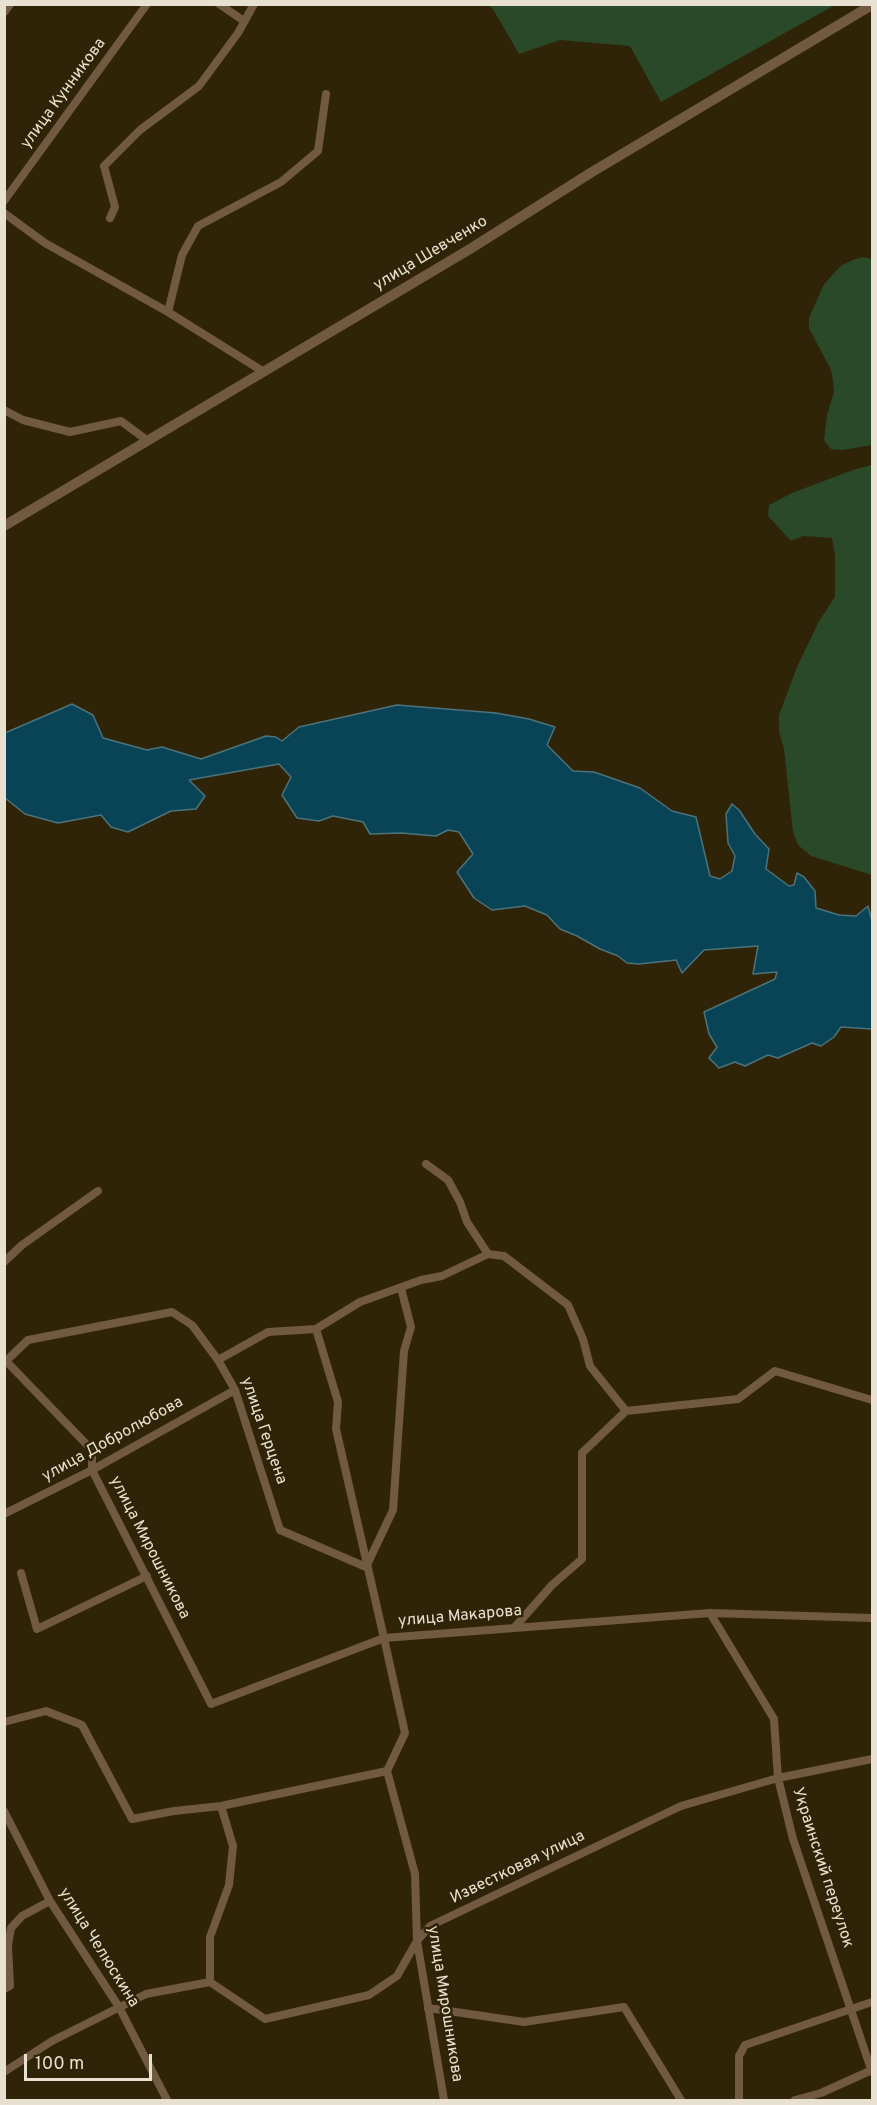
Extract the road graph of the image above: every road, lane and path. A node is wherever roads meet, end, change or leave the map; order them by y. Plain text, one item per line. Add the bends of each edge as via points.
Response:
1 (9, 4) edge
2 (147, 4) edge
3 (219, 4) edge
4 (254, 4) edge
5 (873, 5) edge
6 (4, 11) edge
7 (244, 21) junction
8 (326, 94) dead end
9 (4, 201) edge
10 (4, 213) edge
11 (110, 218) dead end
12 (168, 312) junction
13 (264, 372) junction
14 (4, 410) edge
15 (148, 441) junction
16 (4, 526) edge
17 (426, 1164) dead end
18 (98, 1191) dead end
19 (488, 1254) junction
20 (4, 1262) edge
21 (401, 1288) junction
22 (316, 1329) junction
23 (5, 1358) edge
24 (218, 1360) junction
25 (235, 1390) junction
26 (873, 1400) edge
27 (626, 1411) junction
28 (92, 1470) junction
29 (4, 1515) edge
30 (366, 1567) junction
31 (21, 1574) dead end
32 (147, 1576) junction
33 (710, 1614) junction
34 (873, 1618) edge
35 (515, 1628) junction
36 (384, 1638) junction
37 (4, 1722) edge
38 (873, 1759) edge
39 (387, 1771) junction
40 (778, 1778) junction
41 (221, 1806) junction
42 (4, 1811) edge
43 (50, 1901) junction
44 (417, 1941) junction
45 (210, 1982) junction
46 (4, 1989) edge
47 (873, 2002) edge
48 (119, 2007) junction
49 (428, 2008) junction
50 (852, 2008) junction
51 (872, 2071) edge
52 (4, 2072) edge
53 (167, 2100) edge
54 (444, 2100) edge
55 (681, 2100) edge
56 (740, 2100) edge
57 (795, 2100) edge

1 - 6 street
2 - 9 street, улица Кунникова
3 - 7 street
4 - 7 street
5 - 13 street, улица Шевченко
7 - 11 street via 199,86 140,130 104,166 115,207
8 - 12 street via 318,152 281,182 198,226 182,255
10 - 12 street via 45,243
12 - 13 street
13 - 15 street, улица Шевченко
14 - 15 street via 22,420 70,432 121,421
15 - 16 street, улица Шевченко
17 - 19 street via 447,1180
18 - 20 street
19 - 21 street via 442,1276
19 - 27 street via 504,1256 568,1305 590,1366
21 - 22 street via 360,1302
21 - 30 street via 411,1327 404,1351 393,1510
22 - 24 street via 268,1332
22 - 30 street via 338,1402 336,1429
23 - 24 street, улица Герцена via 28,1340 172,1312 192,1325
23 - 28 street, улица Мирошникова via 92,1450
24 - 25 street, улица Герцена
25 - 28 street, улица Добролюбова
25 - 30 street, улица Герцена via 280,1530
26 - 27 street via 775,1371 738,1399
27 - 35 street via 582,1453 582,1559 552,1585
28 - 29 street, улица Добролюбова
28 - 32 street, улица Мирошникова
30 - 36 street
31 - 32 street via 37,1629
32 - 36 street, улица Мирошникова via 211,1704
33 - 34 street, улица Макарова
33 - 35 street, улица Макарова
33 - 40 street, Украинский переулок via 774,1719
35 - 36 street, улица Макарова
36 - 39 street, улица Макарова via 405,1733
37 - 41 street via 46,1711 82,1725 132,1819
38 - 40 street, Известковая улица
39 - 41 street
39 - 44 street, улица Мирошникова via 415,1874
40 - 44 street, Известковая улица via 681,1806 430,1926
40 - 50 street, Украинский переулок via 793,1839
41 - 45 street via 233,1846 229,1885 210,1937
42 - 43 street, улица Челюскина
43 - 46 street via 22,1916 11,1928 10,1986
43 - 48 street, улица Челюскина
44 - 45 street, Известковая улица via 397,1976 369,1995 265,2019
44 - 49 street, улица Мирошникова
45 - 48 street via 146,1994
47 - 50 street
48 - 52 street via 52,2041
48 - 53 street, улица Челюскина
49 - 54 street, улица Мирошникова
49 - 55 street via 524,2022 624,2007
50 - 51 street, Украинский переулок
50 - 56 street via 746,2045 739,2056
51 - 57 street

